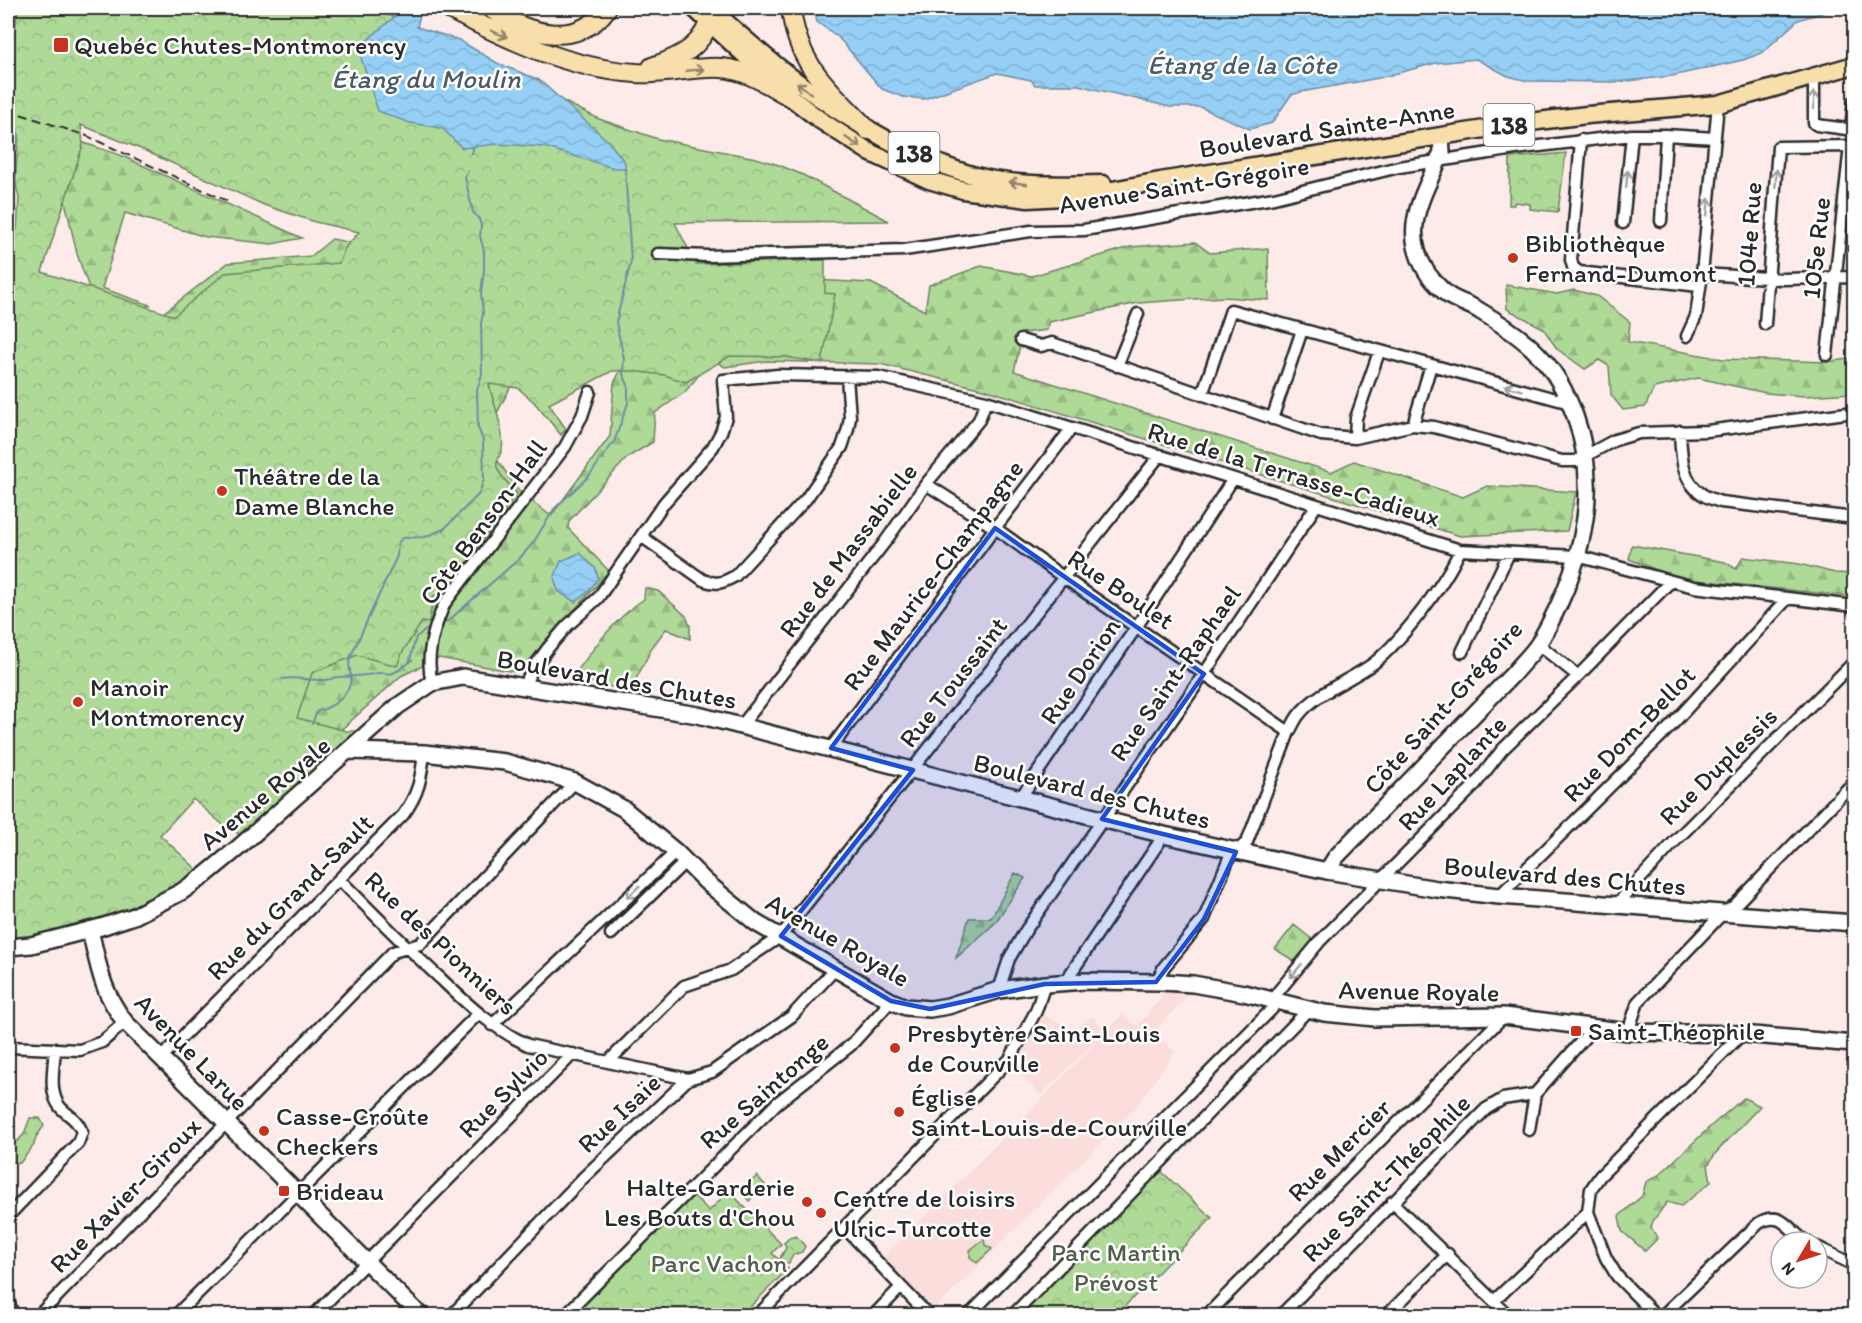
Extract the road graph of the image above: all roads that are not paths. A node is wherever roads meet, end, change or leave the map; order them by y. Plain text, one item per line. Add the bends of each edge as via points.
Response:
1 (447, 8) edge
2 (491, 8) edge
3 (608, 8) edge
4 (694, 8) edge
5 (791, 8) edge
6 (711, 14) edge
7 (1854, 65) edge
8 (636, 73) junction
9 (1814, 77) junction
10 (789, 96) junction
11 (1854, 102) edge
12 (1718, 104) junction
13 (1853, 129) edge
14 (868, 130) junction
15 (1632, 135) junction
16 (1666, 135) junction
17 (1441, 137) junction
18 (1715, 138) junction
19 (1581, 140) junction
20 (1852, 146) edge
21 (1439, 159) junction
22 (1161, 181) junction
23 (1661, 221) dead end
24 (1623, 223) dead end
25 (658, 254) dead end
26 (1702, 274) junction
27 (1835, 277) junction
28 (1854, 277) edge
29 (1768, 278) junction
30 (1699, 286) junction
31 (1138, 314) dead end
32 (1766, 324) dead end
33 (1302, 330) junction
34 (1687, 336) dead end
35 (1021, 340) dead end
36 (1379, 352) junction
37 (1827, 355) dead end
38 (1431, 365) junction
39 (1117, 366) junction
40 (847, 377) junction
41 (590, 392) dead end
42 (1202, 395) junction
43 (986, 401) junction
44 (1570, 403) junction
45 (1854, 412) edge
46 (1272, 419) junction
47 (1413, 425) junction
48 (1071, 429) junction
49 (1680, 431) junction
50 (1356, 438) junction
51 (1161, 455) junction
52 (1586, 456) junction
53 (1233, 479) junction
54 (926, 484) junction
55 (1316, 506) junction
56 (1854, 518) edge
57 (994, 528) junction
58 (641, 536) junction
59 (1460, 550) junction
60 (1509, 553) junction
61 (1577, 556) junction
62 (1064, 577) junction
63 (1671, 581) junction
64 (1787, 599) junction
65 (1854, 606) edge
66 (1137, 626) junction
67 (1538, 644) junction
68 (1462, 652) dead end
69 (1854, 662) edge
70 (1204, 674) junction
71 (1578, 676) junction
72 (432, 683) junction
73 (524, 686) junction
74 (742, 725) junction
75 (1289, 732) junction
76 (831, 748) junction
77 (348, 751) junction
78 (424, 753) junction
79 (913, 770) junction
80 (575, 782) junction
81 (1854, 782) edge
82 (1021, 797) junction
83 (1102, 819) junction
84 (1164, 835) junction
85 (1236, 852) junction
86 (680, 857) junction
87 (1327, 871) junction
88 (339, 879) junction
89 (1380, 880) junction
90 (1499, 896) junction
91 (1617, 904) junction
92 (1722, 914) junction
93 (1854, 923) edge
94 (90, 930) junction
95 (611, 934) dead end
96 (781, 936) junction
97 (8, 947) edge
98 (407, 948) junction
99 (836, 968) junction
100 (1068, 982) junction
101 (1156, 982) junction
102 (1045, 984) junction
103 (999, 990) junction
104 (891, 1001) junction
105 (1275, 1002) junction
106 (1308, 1010) junction
107 (478, 1014) junction
108 (1504, 1016) junction
109 (125, 1022) junction
110 (492, 1025) junction
111 (1593, 1028) junction
112 (1628, 1032) junction
113 (1742, 1034) junction
114 (1854, 1044) edge
115 (8, 1047) edge
116 (55, 1049) junction
117 (573, 1054) junction
118 (161, 1058) junction
119 (609, 1061) junction
120 (688, 1079) junction
121 (1534, 1094) junction
122 (227, 1123) junction
123 (1529, 1130) dead end
124 (297, 1193) junction
125 (1392, 1202) junction
126 (1588, 1212) junction
127 (8, 1216) edge
128 (845, 1228) junction
129 (1794, 1230) edge
130 (1829, 1252) edge
131 (1448, 1254) junction
132 (1853, 1261) edge
133 (367, 1262) junction
134 (901, 1287) junction
135 (8, 1299) edge
136 (1495, 1300) junction
137 (13, 1316) edge
138 (38, 1316) edge
139 (175, 1316) edge
140 (313, 1316) edge
141 (421, 1316) edge
142 (451, 1316) edge
143 (564, 1316) edge
144 (757, 1316) edge
145 (873, 1316) edge
146 (929, 1316) edge
147 (968, 1316) edge
148 (1012, 1316) edge
149 (1206, 1316) edge
150 (1280, 1316) edge
151 (1386, 1316) edge
152 (1509, 1316) edge
153 (1656, 1316) edge
154 (1662, 1316) edge

1 -> 8 highway via 553,55
2 - 3 highway via 521,26 564,34 588,26
4 - 6 main road, Boulevard Sainte-Anne
5 - 14 highway via 803,55 813,71
6 - 8 highway via 701,39 684,54
6 - 10 main road, Boulevard Sainte-Anne
14 -> 6 main road, Boulevard Sainte-Anne / 138 via 812,94
7 - 9 main road, Boulevard Sainte-Anne / 138
8 -> 10 highway via 721,68 752,75
9 - 12 main road, Boulevard Sainte-Anne / 138
13 -> 9 street via 1814,123
10 -> 22 main road, Boulevard Sainte-Anne / 138 via 871,153 929,180 963,190 1057,198
11 - 13 street
12 - 17 main road, Boulevard Sainte-Anne / 138 via 1522,123
12 - 18 street
22 -> 14 main road, Boulevard Sainte-Anne / 138 via 1053,186 991,180 931,161
15 - 16 street, Avenue Saint-Grégoire
15 - 19 street, Avenue Saint-Grégoire
24 -> 15 street
16 - 18 street, Avenue Saint-Grégoire
16 - 23 street
17 - 21 street, Côte Saint-Grégoire
17 - 22 main road, Boulevard Sainte-Anne / 138
26 -> 18 street
19 - 21 street, Avenue Saint-Grégoire
19 - 30 street via 1573,267 1579,272
20 - 27 street, 105e Rue
29 -> 20 street, 104e Rue via 1778,147
21 - 25 street, Avenue Saint-Grégoire via 1274,198 1084,230 1031,231 904,250
21 - 44 street, Côte Saint-Grégoire via 1415,216 1414,242 1426,271 1449,296 1478,309 1538,354
26 - 29 street
26 - 30 street
27 - 28 street
27 - 29 street
27 - 37 street, 105e Rue
29 - 32 street, 104e Rue
30 - 34 street via 1696,316
31 - 39 street
33 - 36 street
33 - 42 street via 1231,310
33 - 46 street
35 - 39 street via 1041,346 1052,343
36 - 38 street
36 - 50 street via 1356,417
44 -> 38 street
38 - 47 street
39 - 42 street
40 - 43 street, Rue de la Terrasse-Cadieux via 878,377
40 - 58 street, Rue de la Terrasse-Cadieux via 778,375 723,380 726,417 717,440
40 - 58 street via 850,417 842,447 806,499 735,576 724,583 703,580
41 - 72 street, Côte Benson-Hall via 566,447 445,603 428,663
42 - 46 street
43 - 48 street, Rue de la Terrasse-Cadieux
43 - 54 street, Rue de Massabielle via 979,420
44 - 52 street, Côte Saint-Grégoire
45 - 49 street
46 - 50 street via 1321,435
47 - 50 street
47 - 52 street via 1562,461
48 - 51 street, Rue de la Terrasse-Cadieux
48 - 57 street, Rue Maurice-Champagne
49 - 52 street via 1625,436
49 - 56 street via 1682,463 1690,482 1702,494 1721,502
51 - 53 street, Rue de la Terrasse-Cadieux
51 - 62 street, Rue Toussaint
52 - 61 street, Côte Saint-Grégoire via 1588,497
53 - 55 street, Rue de la Terrasse-Cadieux
53 - 66 street, Rue Dorion
54 - 57 street, Rue Boulet
54 - 74 street, Rue de Massabielle
55 - 59 street, Rue de la Terrasse-Cadieux
55 - 70 street, Rue Saint-Raphael
57 - 62 street, Rue Boulet
57 - 76 street, Rue Maurice-Champagne
58 - 73 street via 598,598 548,648
59 - 60 street, Rue de la Terrasse-Cadieux
59 - 75 street via 1450,573 1403,633 1374,662 1310,705
60 - 61 street, Rue de la Terrasse-Cadieux
60 - 68 street
61 - 63 street, Rue de la Terrasse-Cadieux
61 - 67 street, Côte Saint-Grégoire
62 - 66 street, Rue Boulet
62 - 79 street, Rue Toussaint
63 - 64 street, Rue de la Terrasse-Cadieux
63 - 71 street, Rue Laplante
64 - 65 street, Rue de la Terrasse-Cadieux
64 - 90 street, Rue Dom-Bellot via 1670,727
66 - 70 street, Rue Boulet
66 - 82 street, Rue Dorion
67 - 71 street
67 - 87 street, Côte Saint-Grégoire
69 - 91 street, Rue Duplessis
70 - 75 street, Rue Boulet
70 - 83 street, Rue Saint-Raphael
71 - 89 street, Rue Laplante
72 - 73 street, Boulevard des Chutes via 463,677
72 - 77 street, Boulevard des Chutes via 398,706
73 - 74 street, Boulevard des Chutes
74 - 76 street, Boulevard des Chutes
75 - 85 street via 1247,842
76 - 79 street, Boulevard des Chutes
77 - 78 street, Avenue Royale
77 - 94 street, Avenue Royale via 204,876 134,916
78 - 80 street, Avenue Royale via 505,762
78 - 88 street, Rue du Grand-Sault via 421,783 414,800
79 - 82 street, Boulevard des Chutes
79 - 96 street, Rue Toussaint
80 - 86 street, Avenue Royale via 624,809
80 - 98 street, Rue Xavier-Giroux via 420,944
81 - 92 street
82 - 83 street, Boulevard des Chutes
83 - 84 street, Boulevard des Chutes
83 - 103 street, Rue Saint-Raphael via 1026,930 1009,959
84 - 85 street, Boulevard des Chutes
84 - 100 street
85 - 87 street, Boulevard des Chutes
85 - 101 street via 1229,858 1204,919
86 - 95 street
86 - 96 street, Avenue Royale via 756,923
86 -> 110 street
87 - 89 street, Boulevard des Chutes
88 - 98 street, Rue des Pionniers
88 - 118 street, Rue du Grand-Sault
89 - 90 street, Boulevard des Chutes
89 -> 105 street, Rue Laplante via 1320,941 1277,993
90 - 91 street, Boulevard des Chutes
91 - 92 street, Boulevard des Chutes
92 - 93 street, Boulevard des Chutes
92 - 112 street via 1638,1002
94 - 97 street, Avenue Royale
94 - 109 street, Avenue Larue via 105,989
96 - 99 street, Avenue Royale
96 - 119 street, Rue Toussaint via 731,970 684,986
98 - 107 street, Rue des Pionniers
98 - 122 street, Rue Xavier-Giroux via 393,952
99 - 104 street, Avenue Royale
99 - 120 street, Rue Isaïe via 792,1016 712,1072
100 - 101 street, Avenue Royale
100 - 102 street, Avenue Royale
101 - 105 street, Avenue Royale via 1193,984
102 - 103 street, Avenue Royale
102 - 128 street via 1036,1011 1010,1059
103 - 104 street, Avenue Royale via 930,1009
104 - 143 street, Rue Saintonge via 851,1044 777,1103
105 - 106 street, Avenue Royale
105 - 147 street, Rue Laplante
106 - 108 street, Avenue Royale via 1375,1018
106 - 148 street
107 - 110 street, Rue des Pionniers
107 - 124 street
108 - 111 street, Avenue Royale
108 - 149 street, Rue Mercier
109 - 116 street via 102,1042 80,1050
109 - 118 street, Avenue Larue
110 - 117 street, Rue des Pionniers via 528,1045
111 - 112 street, Avenue Royale
111 - 121 street
112 - 113 street, Avenue Royale
113 - 114 street, Avenue Royale
113 - 126 street via 1600,1176 1592,1189
115 - 116 street
116 - 127 street via 55,1099 78,1122 82,1132 78,1143
117 - 119 street, Rue des Pionniers
117 - 133 street, Rue Sylvio
118 - 122 street, Avenue Larue
119 - 120 street, Rue des Pionniers
120 - 142 street, Rue Isaïe via 583,1178
121 - 123 street
121 - 125 street, Rue Saint-Théophile via 1503,1099 1486,1109
122 - 124 street, Avenue Larue
122 - 138 street, Rue Xavier-Giroux
124 - 133 street, Avenue Larue
124 - 139 street
125 - 131 street
125 - 150 street, Rue Saint-Théophile
126 - 136 street
126 - 153 street via 1617,1276
128 - 134 street
128 - 144 street
129 - 154 street via 1777,1218 1759,1223
130 - 132 street
131 - 136 street
131 - 151 street
133 - 140 street, Rue Sylvio
133 - 141 street, Avenue Larue
134 - 145 street
134 - 146 street
135 - 137 street
136 - 152 street

